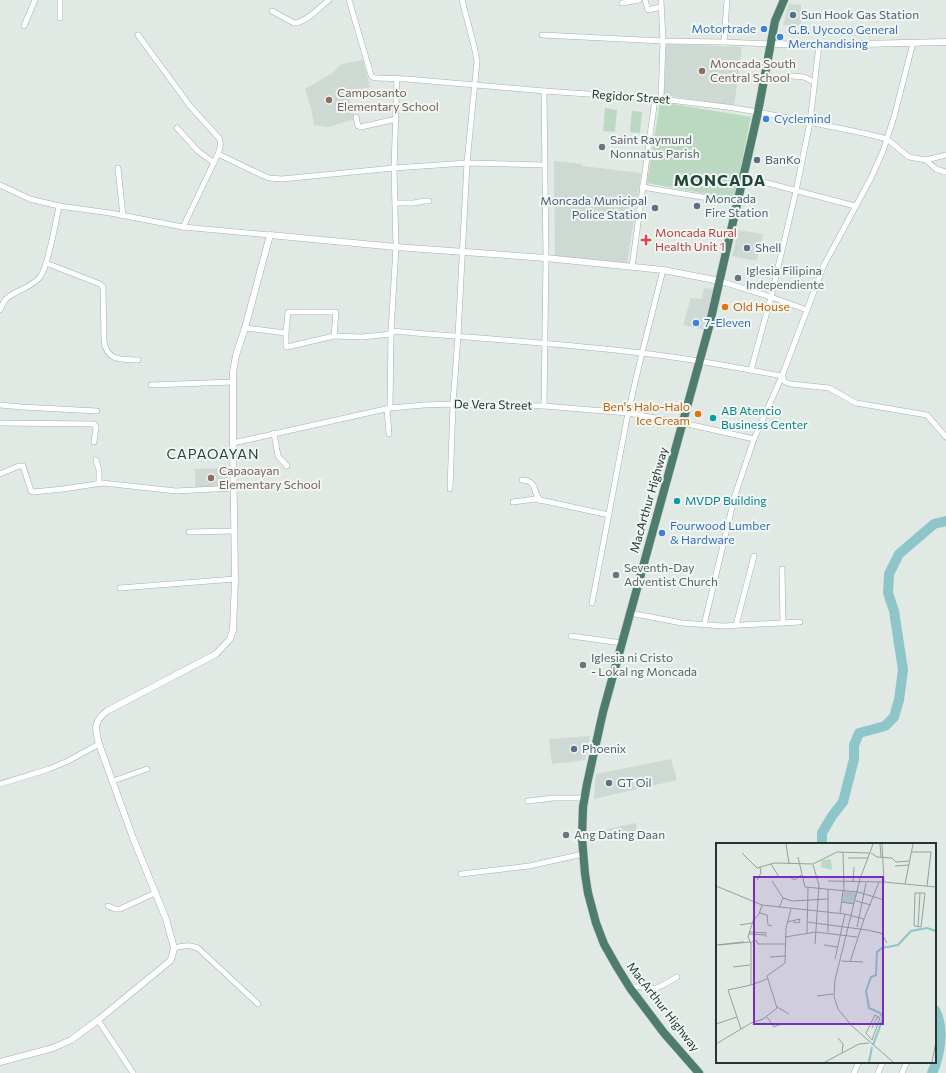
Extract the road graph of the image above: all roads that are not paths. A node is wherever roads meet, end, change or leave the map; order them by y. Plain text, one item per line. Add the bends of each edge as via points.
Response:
1 (35, 0) edge
2 (60, 0) edge
3 (329, 0) edge
4 (349, 0) edge
5 (462, 0) edge
6 (639, 0) edge
7 (645, 0) edge
8 (661, 0) edge
9 (728, 0) edge
10 (784, 0) edge
11 (622, 3) dead end
12 (662, 7) junction
13 (272, 11) dead end
14 (60, 18) dead end
15 (24, 26) dead end
16 (138, 35) dead end
17 (542, 35) dead end
18 (663, 42) junction
19 (724, 42) junction
20 (946, 42) edge
21 (772, 44) junction
22 (913, 44) junction
23 (819, 45) junction
24 (792, 76) dead end
25 (397, 78) junction
26 (814, 82) junction
27 (475, 85) junction
28 (544, 91) junction
29 (654, 99) junction
30 (661, 99) junction
31 (758, 112) junction
32 (356, 117) dead end
33 (396, 119) junction
34 (810, 122) junction
35 (176, 128) dead end
36 (887, 139) junction
37 (218, 154) junction
38 (946, 155) edge
39 (926, 160) junction
40 (214, 163) junction
41 (467, 163) junction
42 (546, 165) junction
43 (118, 168) dead end
44 (394, 168) junction
45 (946, 172) edge
46 (744, 177) junction
47 (0, 185) edge
48 (642, 187) junction
49 (796, 191) junction
50 (429, 201) dead end
51 (395, 203) junction
52 (738, 203) junction
53 (59, 206) junction
54 (855, 206) junction
55 (123, 216) junction
56 (183, 227) junction
57 (270, 235) junction
58 (396, 247) junction
59 (463, 252) junction
60 (546, 258) junction
61 (46, 263) junction
62 (632, 267) junction
63 (663, 270) junction
64 (720, 281) junction
65 (771, 297) junction
66 (0, 310) edge
67 (807, 310) junction
68 (245, 328) junction
69 (286, 333) junction
70 (391, 333) junction
71 (334, 336) junction
72 (458, 336) junction
73 (545, 343) junction
74 (642, 353) junction
75 (138, 360) dead end
76 (700, 362) junction
77 (751, 370) junction
78 (782, 376) junction
79 (233, 382) junction
80 (151, 385) dead end
81 (452, 404) junction
82 (0, 405) edge
83 (544, 406) junction
84 (388, 409) junction
85 (97, 411) dead end
86 (628, 414) junction
87 (0, 423) edge
88 (683, 423) junction
89 (274, 433) junction
90 (389, 434) dead end
91 (946, 436) edge
92 (754, 439) junction
93 (94, 442) dead end
94 (233, 443) junction
95 (96, 460) dead end
96 (287, 466) dead end
97 (0, 474) edge
98 (522, 480) dead end
99 (99, 483) junction
100 (234, 488) junction
101 (450, 489) dead end
102 (540, 500) junction
103 (513, 502) dead end
104 (609, 515) junction
105 (234, 531) junction
106 (189, 532) dead end
107 (754, 556) dead end
108 (782, 569) dead end
109 (235, 579) junction
110 (120, 588) dead end
111 (592, 603) dead end
112 (630, 613) junction
113 (800, 622) dead end
114 (783, 623) junction
115 (704, 625) junction
116 (736, 625) junction
117 (571, 636) dead end
118 (622, 643) junction
119 (99, 744) junction
120 (147, 769) dead end
121 (113, 781) junction
122 (0, 784) edge
123 (585, 798) junction
124 (528, 801) dead end
125 (583, 854) junction
126 (461, 874) dead end
127 (155, 893) junction
128 (108, 906) dead end
129 (174, 948) junction
130 (677, 977) dead end
131 (630, 988) junction
132 (258, 1004) dead end
133 (98, 1020) junction
134 (0, 1062) edge
135 (859, 1063) edge
136 (883, 1063) edge
137 (907, 1063) edge
138 (133, 1073) edge
139 (699, 1073) edge
140 (854, 1073) edge
141 (878, 1073) edge
142 (902, 1073) edge

1 - 15 street
2 - 14 street
3 - 13 street via 297,23
4 - 25 street, Regidor Street via 372,77
5 - 27 street via 476,53
6 - 11 street
7 - 12 street via 648,10
8 - 12 street
9 - 19 street
10 - 21 highway, MacArthur Highway via 775,21
12 - 18 street
16 - 37 street via 190,106 220,138
17 - 18 street
18 - 19 street
18 - 30 street
19 - 21 street
20 - 22 street
21 - 23 street
21 - 31 highway, MacArthur Highway
22 - 23 street
22 - 36 street
23 - 26 street
24 - 26 street via 804,77
25 - 27 street, Regidor Street
25 - 33 street
26 - 34 street
27 - 28 street, Regidor Street
27 - 41 street
28 - 29 street, Regidor Street
28 - 42 street
29 - 30 street, Regidor Street
29 - 48 street
30 - 31 street, Regidor Street
31 - 34 street, Regidor Street
31 - 46 highway, MacArthur Highway
32 - 33 street via 358,126 361,127
33 - 44 street
34 - 36 street, Regidor Street
34 - 49 street
35 - 40 street via 198,151
36 - 39 street via 909,157
36 - 54 street via 871,178
37 - 40 street
37 - 44 street via 269,178 282,179
38 - 39 street
39 - 45 street via 936,169
40 - 56 street
41 - 42 street
41 - 44 street
41 - 59 street
42 - 60 street
43 - 55 street
44 - 51 street
46 - 49 street
46 - 52 highway, MacArthur Highway
47 - 53 street via 30,199
48 - 52 street
48 - 62 street
49 - 54 street
49 - 65 street
50 - 51 street
51 - 58 street
52 - 64 highway, MacArthur Highway
53 - 55 street
53 - 61 street
54 - 67 street via 824,265
55 - 56 street
56 - 57 street
57 - 58 street
57 - 68 street
58 - 59 street
58 - 70 street
59 - 60 street
59 - 72 street
60 - 62 street
60 - 73 street
61 - 66 street via 41,276 7,299
61 - 75 street via 103,287 105,347 108,353 118,359
62 - 63 street
63 - 64 street
63 - 74 street
64 - 65 street
64 - 76 highway, MacArthur Highway
65 - 67 street
65 - 77 street
67 - 78 street
68 - 69 street
68 - 79 street via 236,355
69 - 71 street via 287,347
69 - 71 street via 288,312 334,311 337,314
70 - 71 street via 362,337
70 - 72 street
70 - 84 street
72 - 73 street
72 - 81 street
73 - 74 street
73 - 83 street
74 - 76 street
74 - 86 street
76 - 77 street
76 - 88 highway, MacArthur Highway
77 - 78 street
78 - 91 street via 785,382 790,384 829,388 856,403 926,415
78 - 92 street
79 - 80 street
79 - 94 street
81 - 83 street, De Vera Street
81 - 84 street, De Vera Street
81 - 101 street
82 - 85 street
83 - 86 street, De Vera Street
84 - 89 street, De Vera Street
84 - 90 street
86 - 88 street, De Vera Street
86 - 104 street
87 - 93 street via 94,424
88 - 92 street, De Vera Street
88 - 112 highway, MacArthur Highway
89 - 94 street, De Vera Street
89 - 96 street via 278,456
92 - 115 street via 735,495
94 - 100 street
95 - 99 street
97 - 99 street via 22,466 33,492
98 - 102 street via 534,485
99 - 100 street via 176,491
100 - 105 street
102 - 103 street
102 - 104 street
104 - 111 street
105 - 106 street
105 - 109 street
107 - 116 street
108 - 114 street
109 - 110 street
109 - 119 street via 233,630 228,642 216,654 101,715 95,728
112 - 115 street
112 - 118 highway, MacArthur Highway
113 - 114 street
114 - 116 street
115 - 116 street
117 - 118 street
118 - 123 highway, MacArthur Highway via 593,753
119 - 121 street
119 - 122 street via 49,769
120 - 121 street
121 - 127 street via 132,838
123 - 124 street
123 - 125 highway, MacArthur Highway
125 - 126 street via 529,866
125 - 131 highway, MacArthur Highway via 588,894 598,928 609,954
127 - 128 street via 120,909
127 - 129 street
129 - 132 street via 188,945 196,947
129 - 133 street via 170,961
130 - 131 street via 658,987
131 - 139 highway, MacArthur Highway
133 - 134 street via 61,1045
133 - 138 street
135 - 140 street
136 - 141 street
137 - 142 street

